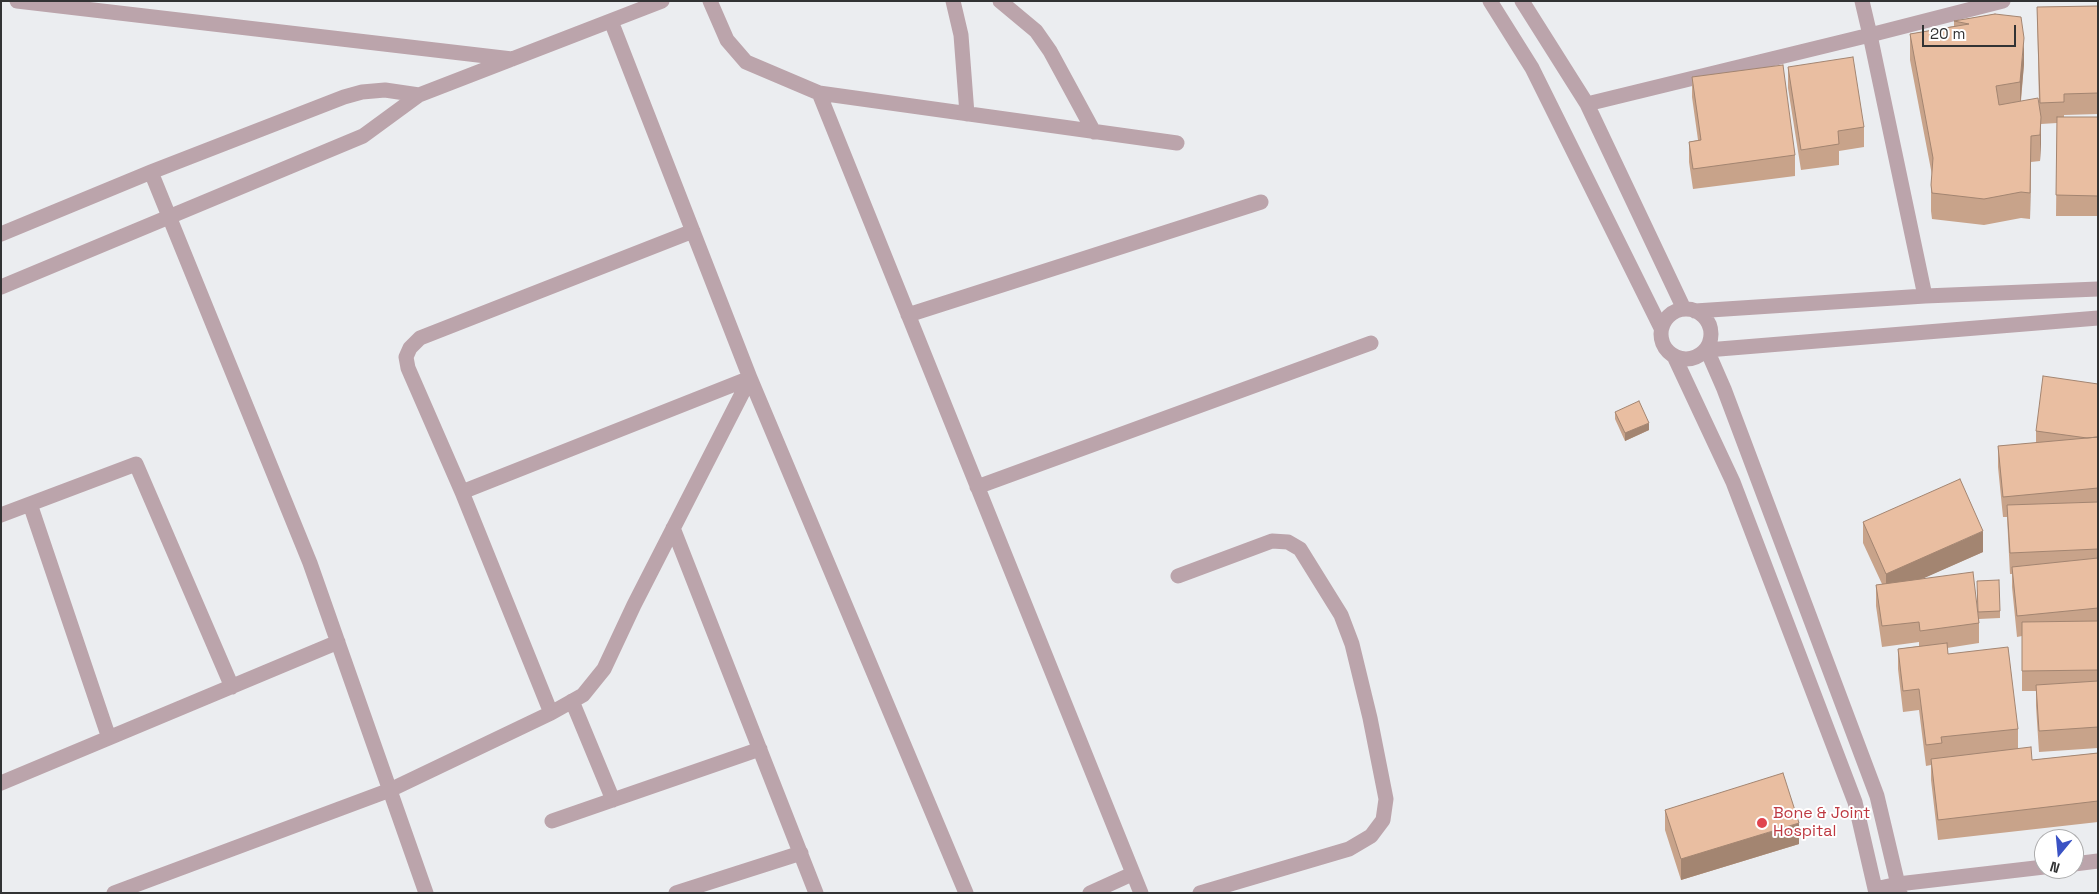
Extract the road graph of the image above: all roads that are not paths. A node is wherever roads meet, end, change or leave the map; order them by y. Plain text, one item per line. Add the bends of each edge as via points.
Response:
1 (17, 1) edge
2 (662, 1) edge
3 (710, 1) edge
4 (953, 1) edge
5 (1000, 1) edge
6 (1490, 1) edge
7 (1522, 1) edge
8 (1862, 1) edge
9 (2004, 1) edge
10 (39, 2) edge
11 (611, 21) junction
12 (1870, 35) junction
13 (515, 59) junction
14 (819, 93) junction
15 (419, 95) junction
16 (1587, 104) junction
17 (967, 114) junction
18 (1094, 132) junction
19 (1177, 143) dead end
20 (151, 172) junction
21 (1261, 202) dead end
22 (170, 218) junction
23 (693, 231) junction
24 (1, 234) edge
25 (1, 287) edge
26 (2098, 289) edge
27 (1925, 296) junction
28 (1690, 310) junction
29 (908, 315) junction
30 (2098, 318) edge
31 (1662, 328) junction
32 (1371, 343) dead end
33 (1706, 350) junction
34 (1674, 356) junction
35 (750, 378) junction
36 (977, 487) junction
37 (462, 492) junction
38 (30, 504) junction
39 (1, 515) edge
40 (673, 528) junction
41 (1178, 576) dead end
42 (338, 642) junction
43 (232, 687) junction
44 (572, 701) junction
45 (551, 713) junction
46 (109, 738) junction
47 (760, 749) junction
48 (1, 783) edge
49 (390, 790) junction
50 (613, 800) junction
51 (552, 820) dead end
52 (801, 853) junction
53 (2098, 861) edge
54 (2084, 863) edge
55 (2034, 868) edge
56 (1132, 874) junction
57 (1899, 888) edge
58 (1875, 891) edge
59 (114, 893) edge
60 (426, 893) edge
61 (676, 893) edge
62 (816, 893) edge
63 (966, 893) edge
64 (1090, 893) edge
65 (1141, 893) edge
66 (1200, 893) edge

1 - 10 street
2 - 11 street
3 - 14 street via 727,40 746,62
4 - 17 street via 961,35
5 - 18 street via 1036,31
6 - 31 street via 1532,68
7 - 16 street
8 - 12 street
9 - 12 street
10 - 13 street
11 - 13 street
11 - 23 street
12 - 16 street
12 - 27 street
13 - 15 street
14 - 17 street
14 - 29 street
15 - 20 street via 385,90 362,92
15 - 22 street via 363,136
16 - 28 street
17 - 18 street
18 - 19 street
20 - 22 street
20 - 24 street
21 - 29 street
22 - 25 street
22 - 42 street via 310,563
23 - 35 street
23 - 37 street via 420,338 410,348 406,357 408,368
26 - 27 street
27 - 28 street
28 - 31 street via 1669,315
28 - 33 street via 1706,318 1712,331
29 - 36 street
30 - 33 street
31 - 34 street via 1663,344
32 - 36 street
33 - 34 street via 1695,358
33 - 57 street via 1724,389 1877,796
34 - 58 street via 1733,482 1855,802
35 - 37 street
35 - 40 street
35 - 63 street
36 - 56 street
37 - 45 street
38 - 39 street
38 - 43 street via 136,464
38 - 46 street
40 - 44 street via 604,669 583,695
40 - 47 street
41 - 66 street via 1272,541 1288,542 1300,549 1341,615 1352,644 1386,799 1383,820 1372,836 1349,848
42 - 43 street
42 - 49 street
43 - 46 street
44 - 45 street
44 - 50 street
45 - 49 street
46 - 48 street
47 - 50 street
47 - 52 street
49 - 59 street
49 - 60 street
50 - 51 street
52 - 61 street
52 - 62 street
53 - 54 street
55 - 57 street
56 - 64 street
56 - 65 street
57 - 58 street

